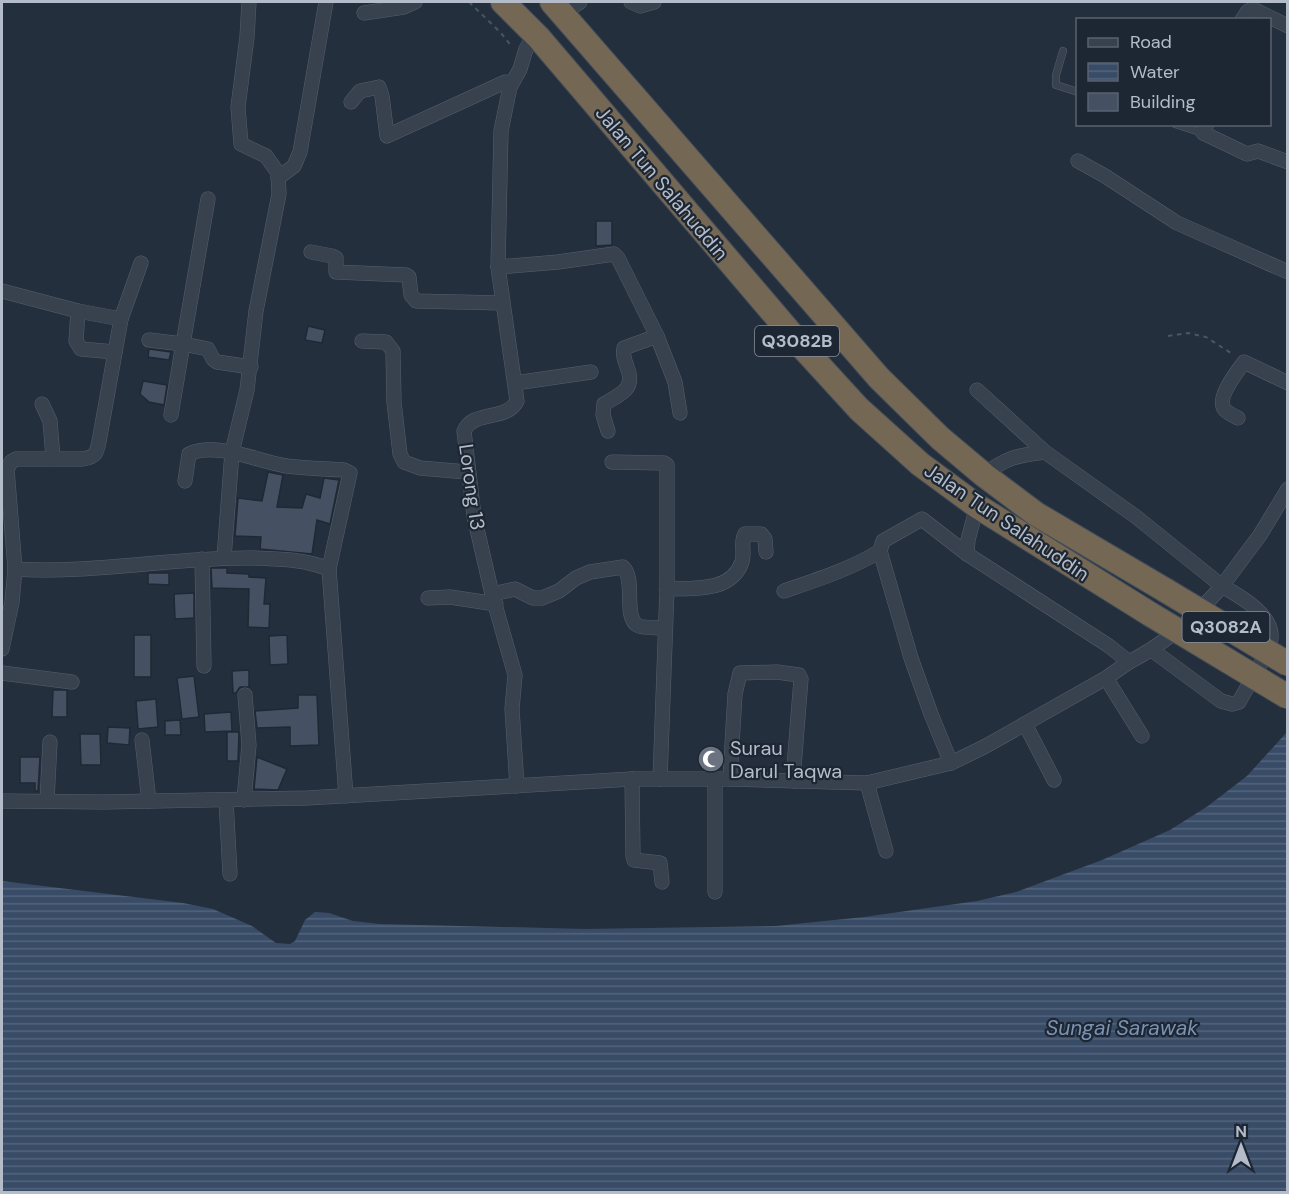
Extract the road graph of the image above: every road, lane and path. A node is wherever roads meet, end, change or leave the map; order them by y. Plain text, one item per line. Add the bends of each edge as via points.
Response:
1 (249, 2) edge
2 (326, 2) edge
3 (415, 2) edge
4 (469, 2) edge
5 (503, 2) edge
6 (631, 2) edge
7 (654, 2) edge
8 (565, 6) edge
9 (364, 13) dead end
10 (1243, 18) edge
11 (1271, 18) edge
12 (1271, 18) edge
13 (1287, 26) edge
14 (538, 38) junction
15 (1063, 51) dead end
16 (523, 61) junction
17 (512, 83) junction
18 (1076, 92) edge
19 (351, 102) dead end
20 (1187, 126) edge
21 (1205, 129) edge
22 (1078, 161) dead end
23 (1287, 162) edge
24 (278, 178) junction
25 (208, 199) dead end
26 (310, 252) dead end
27 (141, 263) dead end
28 (498, 267) junction
29 (1287, 272) edge
30 (2, 291) edge
31 (502, 303) junction
32 (78, 311) junction
33 (121, 319) junction
34 (657, 336) junction
35 (1168, 336) dead end
36 (149, 340) dead end
37 (362, 340) dead end
38 (183, 344) junction
39 (115, 352) junction
40 (1244, 362) junction
41 (251, 367) junction
42 (591, 372) dead end
43 (515, 383) junction
44 (1287, 383) edge
45 (977, 390) dead end
46 (42, 404) dead end
47 (680, 413) dead end
48 (171, 415) dead end
49 (1238, 418) dead end
50 (608, 431) dead end
51 (232, 452) junction
52 (1045, 452) junction
53 (53, 458) junction
54 (612, 462) dead end
55 (467, 472) junction
56 (984, 475) junction
57 (185, 481) dead end
58 (1287, 489) edge
59 (977, 506) junction
60 (880, 551) junction
61 (766, 552) dead end
62 (967, 554) junction
63 (224, 558) junction
64 (202, 559) junction
65 (329, 568) junction
66 (15, 569) junction
67 (1222, 586) junction
68 (666, 589) junction
69 (784, 591) dead end
70 (428, 598) dead end
71 (494, 599) junction
72 (7, 603) edge
73 (665, 628) junction
74 (2, 649) edge
75 (1152, 650) junction
76 (1130, 662) junction
77 (1287, 664) edge
78 (204, 666) dead end
79 (2, 673) edge
80 (1106, 678) junction
81 (72, 682) dead end
82 (245, 695) dead end
83 (1287, 697) edge
84 (1025, 724) junction
85 (1142, 736) dead end
86 (142, 740) dead end
87 (50, 742) dead end
88 (951, 763) junction
89 (632, 779) junction
90 (660, 779) junction
91 (730, 779) junction
92 (715, 780) junction
93 (1054, 780) dead end
94 (795, 781) junction
95 (867, 783) junction
96 (517, 786) junction
97 (346, 796) junction
98 (226, 800) junction
99 (244, 800) junction
100 (2, 801) edge
101 (47, 801) junction
102 (148, 801) junction
103 (886, 851) dead end
104 (230, 874) dead end
105 (662, 882) dead end
106 (715, 892) dead end

1 - 24 street via 238,107 241,144 266,156
2 - 24 street via 300,152 294,166
3 - 9 street via 404,8
4 - 16 path
5 - 14 highway, Jalan Tun Salahuddin / Q3082B
6 - 7 street via 640,6
8 - 56 highway, Jalan Tun Salahuddin / Q3082A via 879,378
10 - 11 street via 1253,9
12 - 13 street
14 - 16 street, Lorong 13 via 529,44
14 - 59 highway, Jalan Tun Salahuddin / Q3082B via 859,409 920,464
15 - 18 lane via 1056,85
16 - 17 street, Lorong 13
17 - 19 street via 505,82 387,136 379,87 360,92
17 - 28 street, Lorong 13 via 501,131
20 - 21 lane
21 - 23 street via 1247,154 1258,151
22 - 29 street via 1177,223
24 - 41 street via 279,194 256,311
25 - 38 street
26 - 31 street via 336,258 336,272 409,277 411,295 416,301
27 - 33 street
28 - 31 street, Lorong 13
28 - 34 street via 615,254
30 - 32 street
31 - 43 street, Lorong 13
32 - 33 street
32 - 39 street via 77,346
33 - 39 street
34 - 47 street via 675,382
34 - 50 street via 624,348 630,385 604,404
35 - 40 path via 1188,333 1206,337
36 - 38 street
37 - 55 street via 386,342 393,351 394,402 404,462 420,468
38 - 41 street via 208,349 217,362
38 - 48 street
39 - 53 street via 95,454 82,459
40 - 44 street
40 - 49 street via 1222,403 1224,409
41 - 51 street
42 - 43 street
43 - 55 street, Lorong 13 via 517,401 513,408 468,423 464,431
45 - 52 street
46 - 53 street via 50,421
51 - 57 street via 189,454
51 - 63 street
51 - 65 street via 285,466 350,473
52 - 56 street via 1002,461
52 - 67 street via 1135,516
53 - 66 street via 16,459 7,469
54 - 68 street via 667,465
55 - 71 street, Lorong 13
56 - 77 highway, Jalan Tun Salahuddin / Q3082A, bridge via 1036,514
58 - 67 street via 1260,535
59 - 62 street
59 - 83 highway, Jalan Tun Salahuddin / Q3082B, bridge
60 - 62 street via 883,542 922,519
60 - 69 street
60 - 88 street via 911,658
61 - 68 street via 761,534 745,534 743,557 732,578 708,588
62 - 76 street
63 - 64 street
63 - 65 street via 290,559
64 - 66 street via 62,570
64 - 78 street
65 - 97 street
66 - 72 street
67 - 75 street via 1206,605
67 - 75 street via 1261,614 1271,642 1239,702 1221,700
68 - 73 street
70 - 71 street
71 - 73 street via 515,589 542,598 590,572 623,567 636,625
71 - 96 street, Lorong 13 via 515,675 512,709
72 - 74 street
73 - 90 street
75 - 76 street
76 - 80 street
79 - 81 street
80 - 84 street
80 - 85 street
82 - 99 street via 249,744
84 - 88 street
84 - 93 street
86 - 102 street
87 - 101 street
88 - 95 street
89 - 90 street
89 - 96 street
89 - 105 street via 634,860 660,863
90 - 92 street
91 - 92 street
91 - 94 street
91 - 94 street via 735,694 740,673 777,672 799,675 801,679
92 - 106 street
94 - 95 street
95 - 103 street
96 - 97 street
97 - 99 street
98 - 99 street
98 - 102 street
98 - 104 street
100 - 101 street
101 - 102 street

